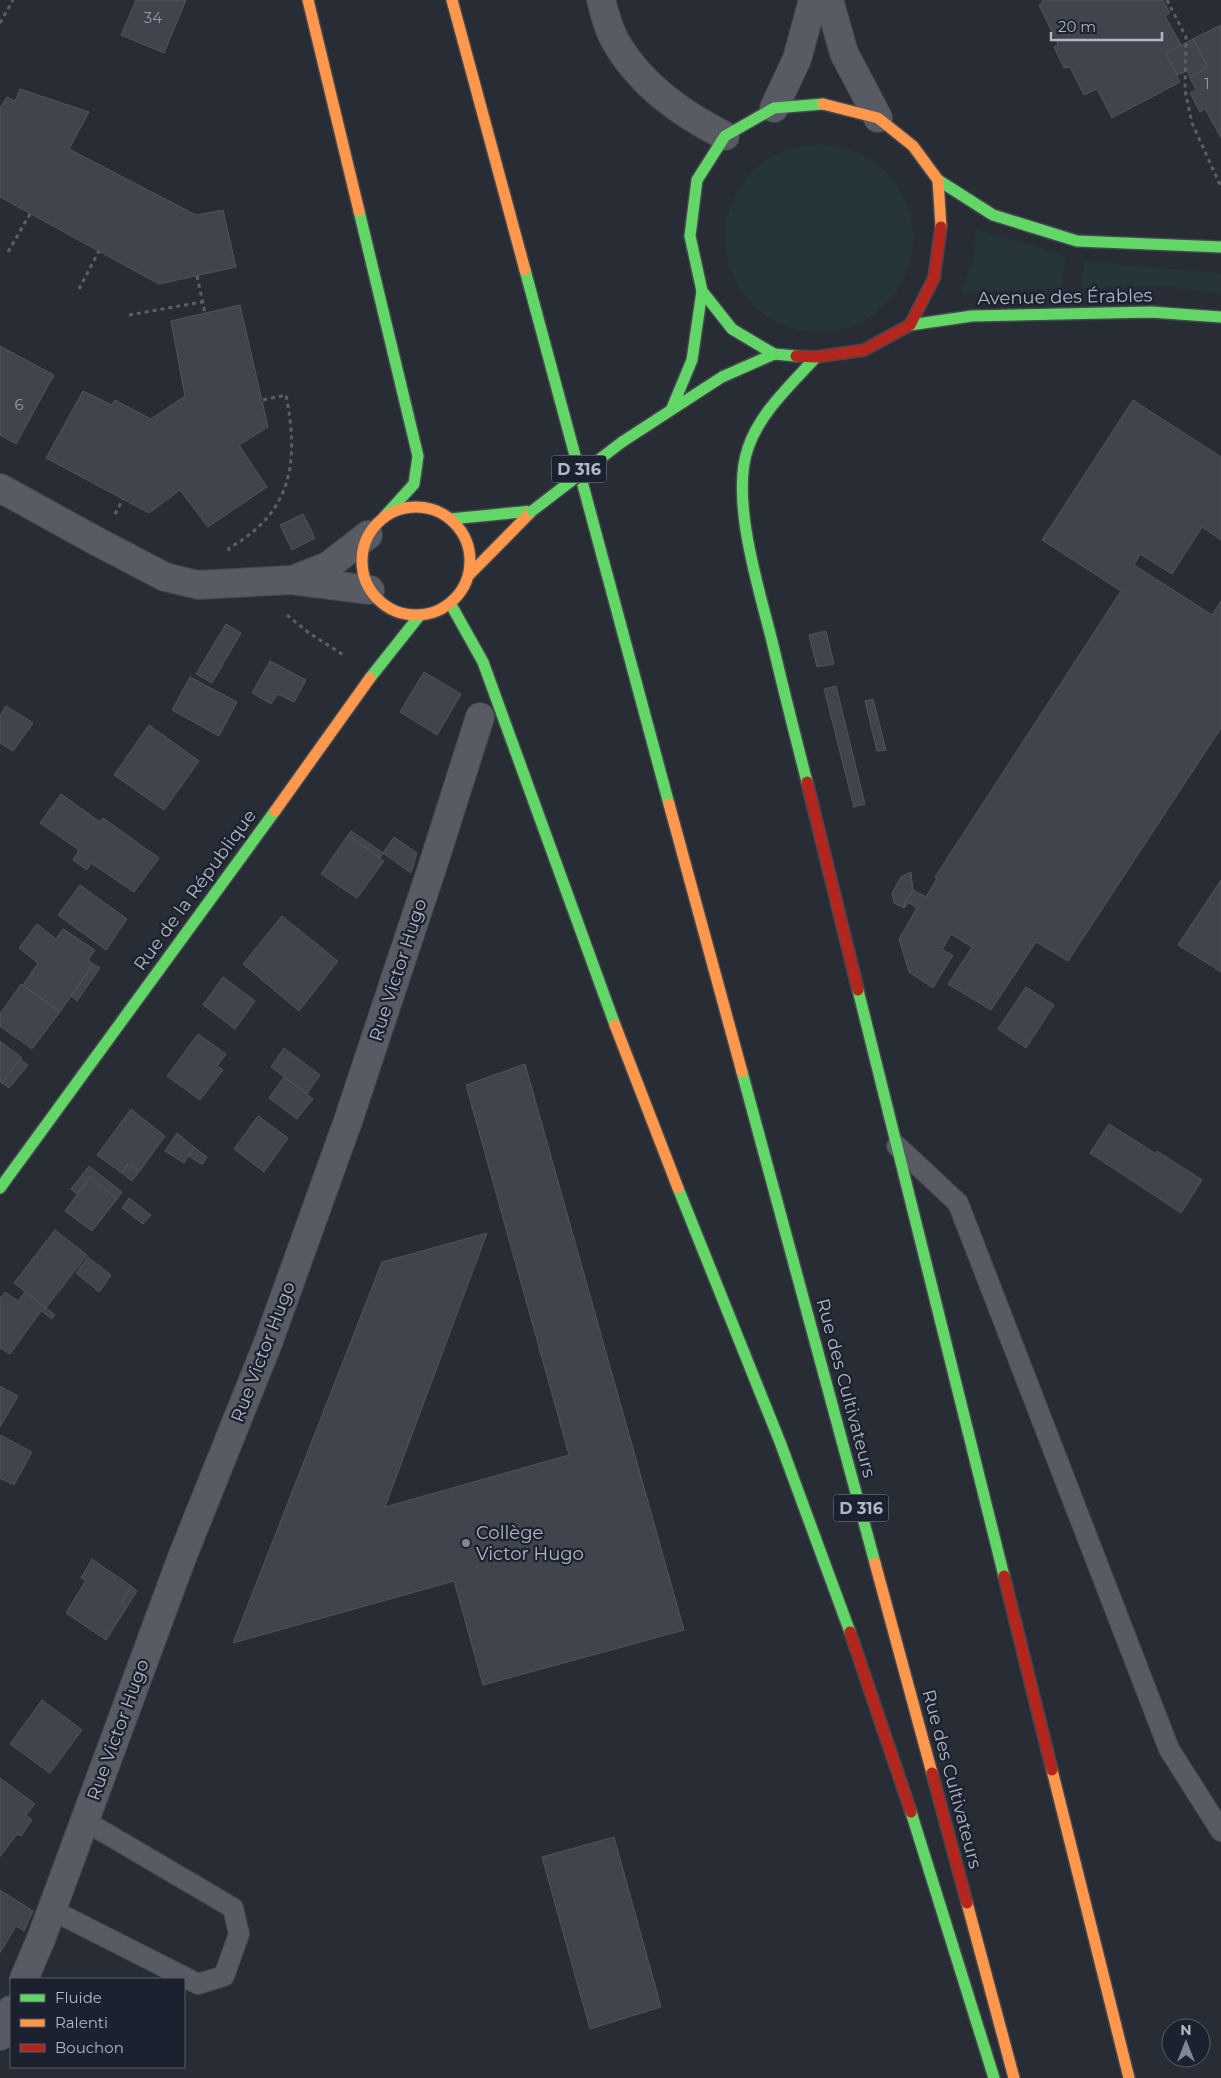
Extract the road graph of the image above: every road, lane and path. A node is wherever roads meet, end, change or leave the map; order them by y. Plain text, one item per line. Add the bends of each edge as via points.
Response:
1 (13, 0) edge
2 (308, 0) edge
3 (452, 0) edge
4 (601, 0) edge
5 (813, 0) edge
6 (828, 0) edge
7 (1167, 0) edge
8 (0, 23) edge
9 (774, 108) junction
10 (878, 118) junction
11 (725, 136) junction
12 (938, 180) junction
13 (1221, 187) edge
14 (30, 214) dead end
15 (1221, 247) edge
16 (100, 251) dead end
17 (8, 252) dead end
18 (197, 276) dead end
19 (79, 289) dead end
20 (702, 291) junction
21 (202, 302) junction
22 (205, 313) dead end
23 (129, 315) dead end
24 (1221, 317) edge
25 (910, 325) junction
26 (774, 354) junction
27 (816, 357) junction
28 (262, 400) dead end
29 (672, 408) junction
30 (0, 488) edge
31 (532, 511) junction
32 (450, 519) junction
33 (376, 526) junction
34 (469, 575) junction
35 (291, 580) junction
36 (234, 584) junction
37 (450, 603) junction
38 (382, 605) junction
39 (420, 615) junction
40 (384, 643) dead end
41 (382, 660) junction
42 (480, 717) dead end
43 (897, 1146) junction
44 (0, 1188) edge
45 (85, 1821) junction
46 (1221, 1831) edge
47 (52, 1910) junction
48 (24, 1978) edge
49 (10, 2012) edge
50 (0, 2036) edge
51 (994, 2078) edge
52 (1014, 2078) edge
53 (1129, 2078) edge

1 - 8 path
2 - 33 main road via 418,456 414,484
3 - 52 main road, Rue des Cultivateurs / D 316
4 - 11 street via 616,43 640,72 673,106
5 - 9 street via 797,59
6 - 10 street via 844,53
7 - 13 path via 1186,37 1185,90 1192,123
9 - 10 main road via 823,104
9 - 11 main road
10 - 12 main road via 913,146
11 - 20 main road via 697,180 690,236
12 - 15 main road via 994,215 1077,241
12 - 25 main road via 941,229 934,278
14 - 17 path
16 - 19 path
18 - 21 path
20 - 26 main road via 732,330
20 - 29 main road via 692,360
21 - 22 path
21 - 23 path
24 - 25 main road, Avenue des Érables via 1151,312 972,316
25 - 27 main road via 864,350
26 - 27 main road
26 - 29 main road via 722,377
27 - 43 main road via 769,412 753,438 744,460 744,502 757,582
28 - 36 path via 286,395 292,425 292,464 288,480 272,511 256,529 229,548
29 - 31 main road, bridge
30 - 36 street via 165,577 198,585
31 - 32 main road
31 - 34 main road
32 - 33 main road via 435,510 418,506 400,509
32 - 34 main road via 459,528 469,550
33 - 35 street via 328,566
33 - 38 main road via 363,548 362,563 364,577
34 - 37 main road via 462,590
35 - 36 street
35 - 38 street
37 - 39 main road
37 - 51 main road via 483,662 618,1032 780,1442 838,1599 904,1790
38 - 39 main road via 404,614
39 - 41 main road, Rue de la République
40 - 41 main road
41 - 44 main road, Rue de la République
42 - 45 street, Rue Victor Hugo via 348,1121 268,1343 181,1560
43 - 46 lane via 958,1203 1169,1749
43 - 53 main road
45 - 47 street, Rue Victor Hugo
45 - 47 lane via 232,1908 239,1934 224,1976 198,1984
47 - 48 street, Rue Victor Hugo
49 - 50 street

